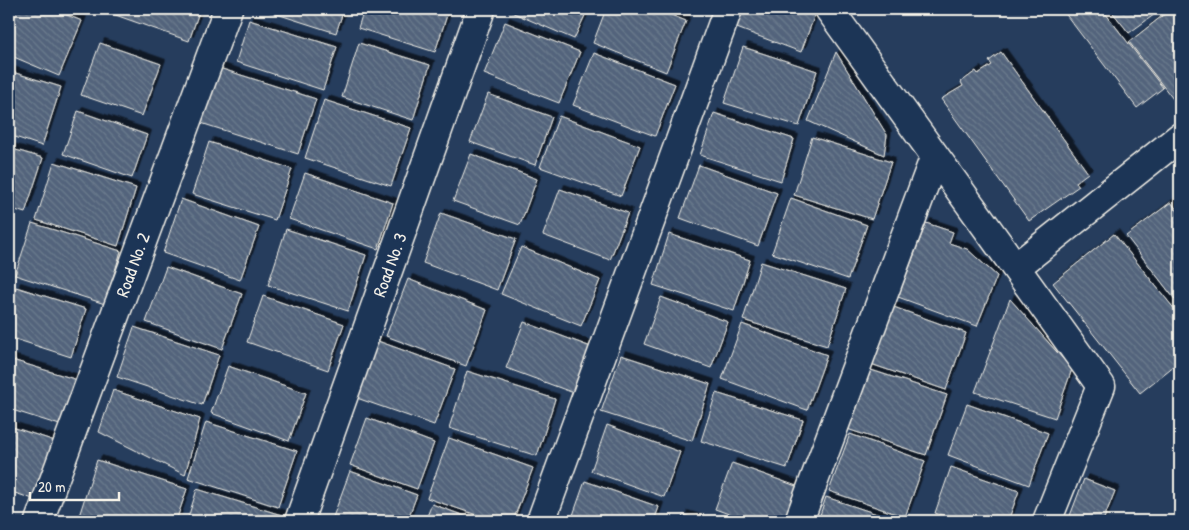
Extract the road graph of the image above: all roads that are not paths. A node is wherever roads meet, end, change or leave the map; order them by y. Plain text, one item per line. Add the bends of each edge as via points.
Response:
1 (228, 9) edge
2 (481, 9) edge
3 (728, 9) edge
4 (829, 9) edge
5 (1180, 137) edge
6 (936, 156) junction
7 (1016, 267) junction
8 (39, 521) edge
9 (299, 521) edge
10 (541, 521) edge
11 (800, 521) edge
12 (1047, 521) edge

1 - 8 street, Road No. 2
2 - 9 street, Road No. 3
3 - 10 street
4 - 6 street
5 - 7 street
6 - 7 street
6 - 11 street
7 - 12 street via 1101,386

